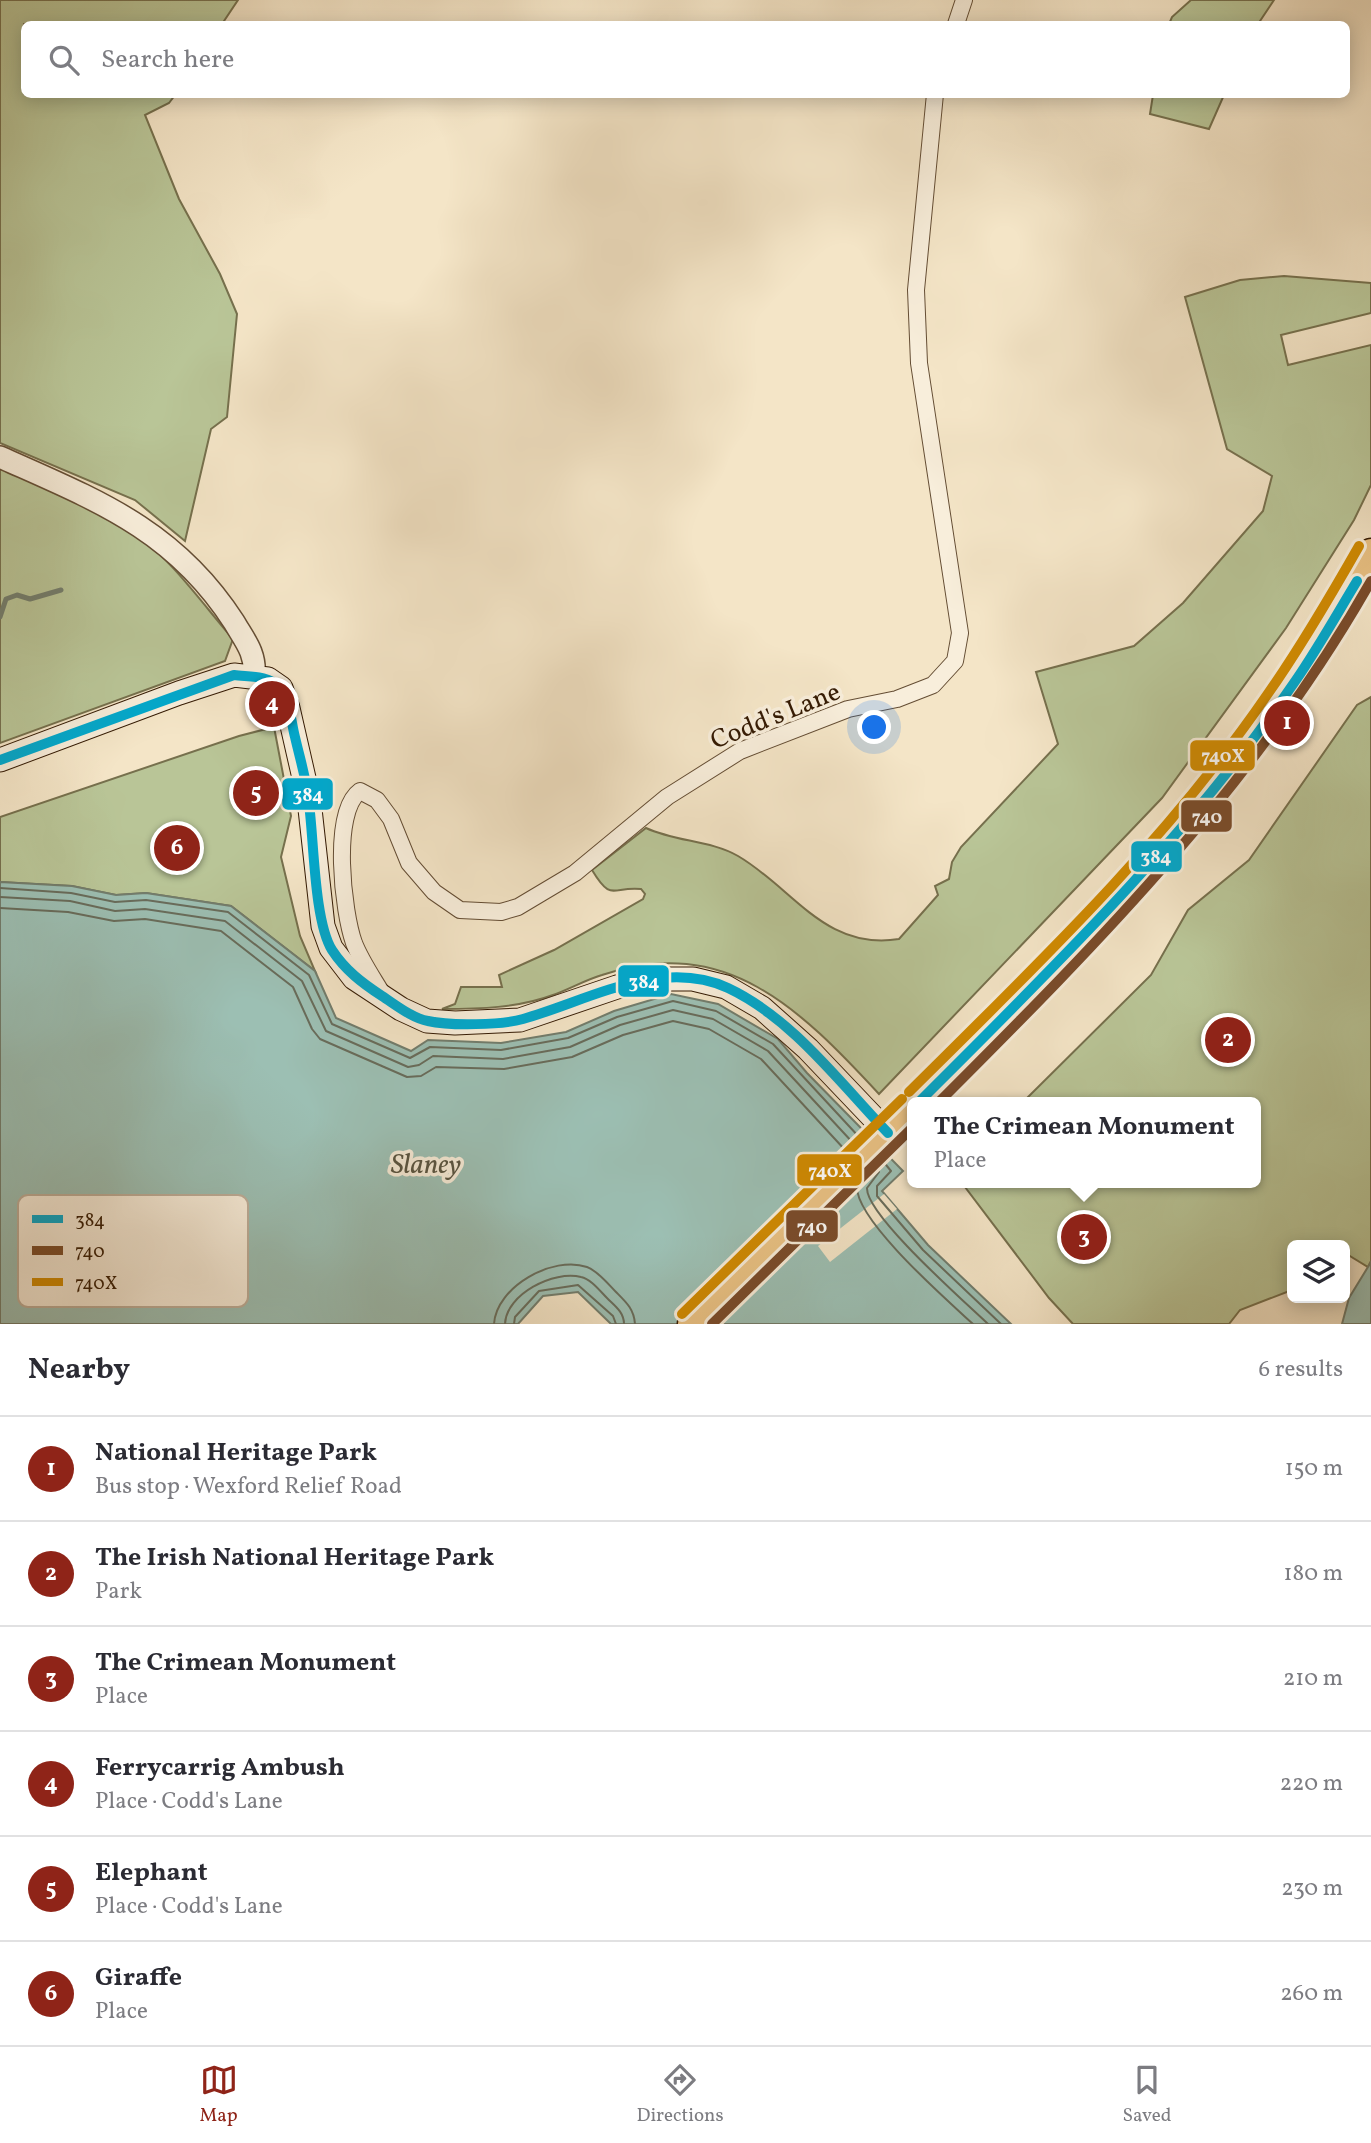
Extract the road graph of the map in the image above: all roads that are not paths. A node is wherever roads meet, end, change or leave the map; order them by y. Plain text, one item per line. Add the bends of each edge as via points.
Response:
1 (964, 0) edge
2 (957, 21) edge
3 (934, 98) edge
4 (0, 457) edge
5 (1371, 553) edge
6 (1364, 584) edge
7 (254, 676) junction
8 (0, 760) edge
9 (386, 1001) junction
10 (924, 1097) edge
11 (907, 1114) edge
12 (882, 1139) junction
13 (692, 1324) edge

1 - 2 street
3 - 9 street, Codd's Lane via 916,290 919,363 960,633 955,661 933,684 897,699 848,709 740,751 667,797 575,873 518,907 501,912 460,910 434,892 409,863 391,819 377,800 360,790 351,797 347,811 344,894 355,944
4 - 7 street via 134,520 171,550 226,610 255,659
5 - 6 highway
6 - 10 highway via 1287,694 1206,796 1076,945
7 - 8 main road via 234,676 179,692
7 - 9 main road via 281,688 288,708 309,800 318,904 331,948 354,978
9 - 12 main road via 428,1021 488,1024 520,1020 652,979 693,979 715,985 762,1008 808,1049
11 - 12 highway
12 - 13 highway

